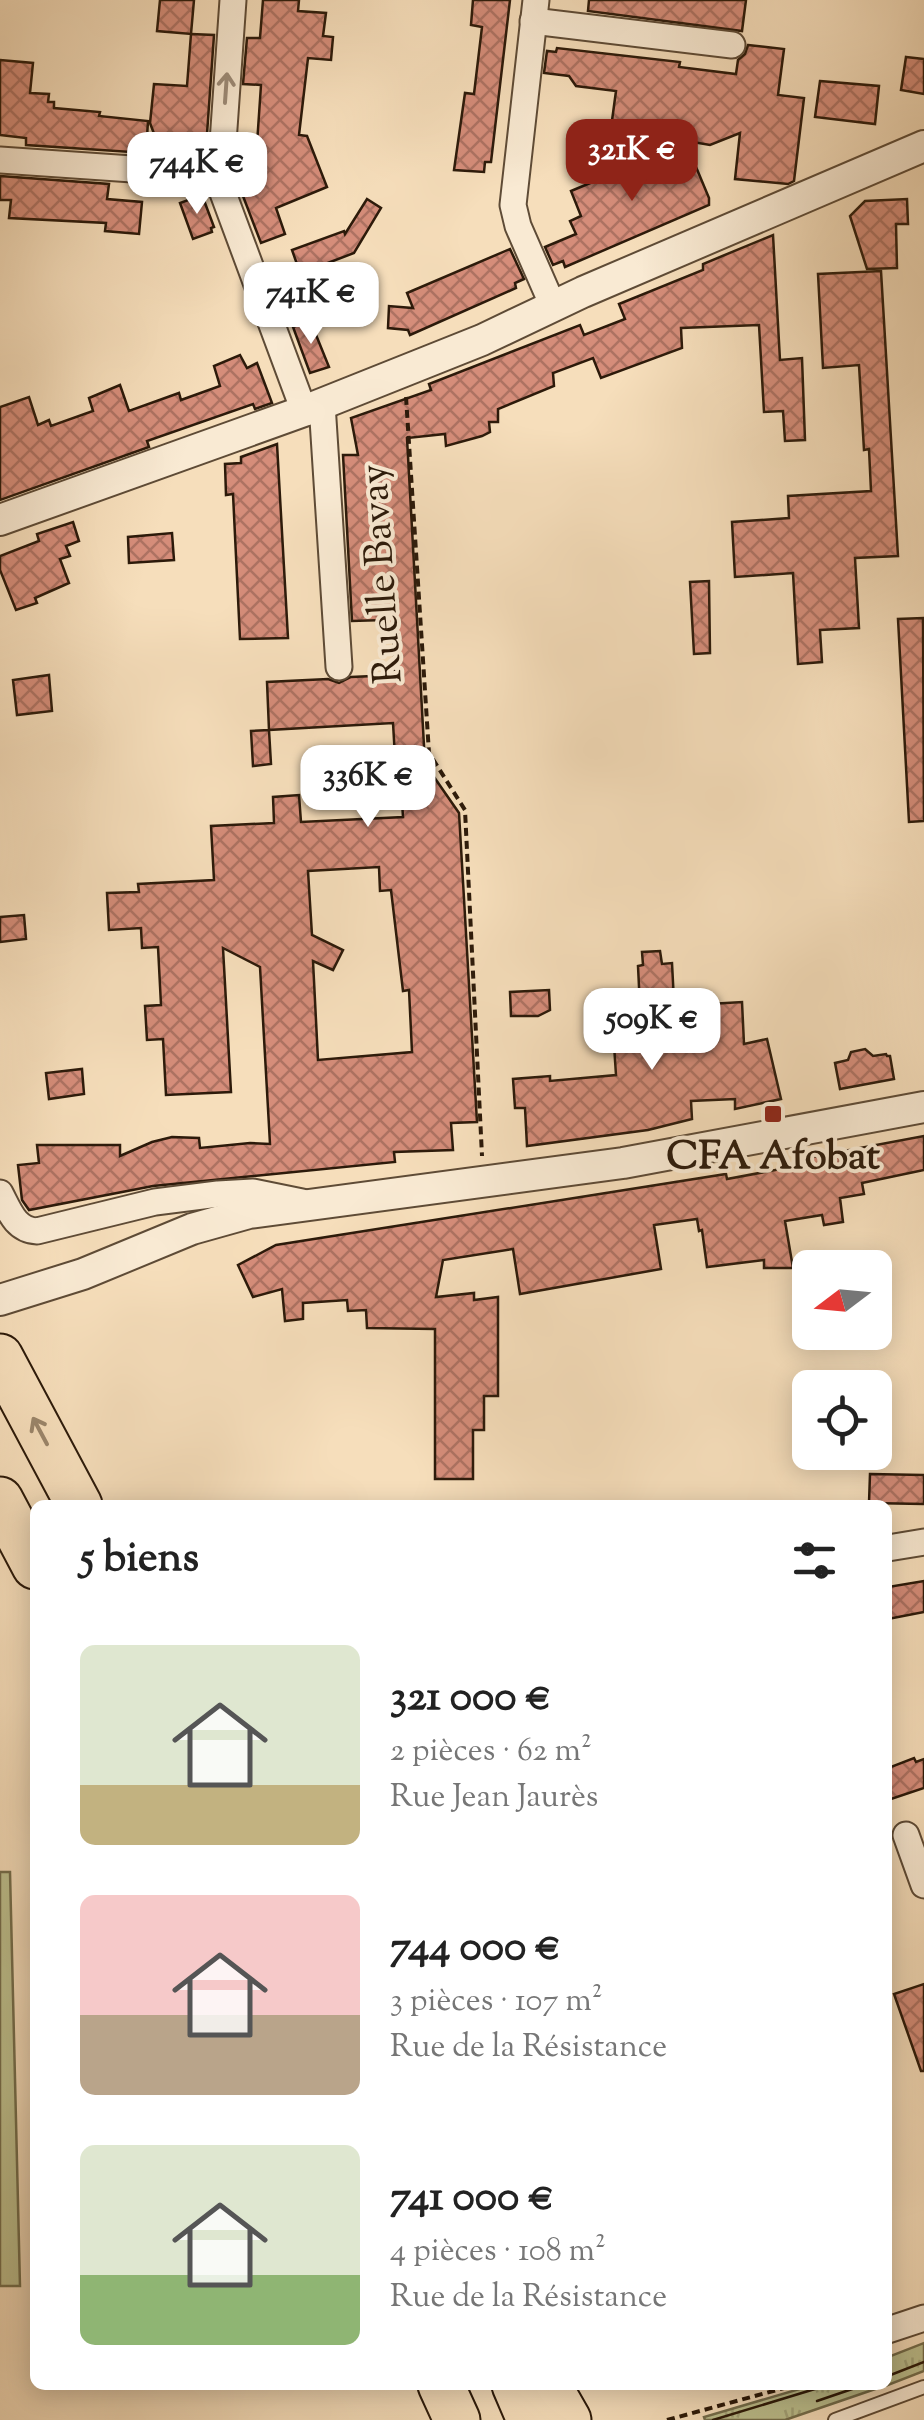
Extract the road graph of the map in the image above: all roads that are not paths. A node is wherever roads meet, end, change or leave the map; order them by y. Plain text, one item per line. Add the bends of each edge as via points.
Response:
1 (232, 0) edge
2 (534, 10) edge
3 (732, 45) dead end
4 (924, 146) edge
5 (0, 160) edge
6 (220, 176) junction
7 (553, 306) junction
8 (313, 408) junction
9 (0, 520) edge
10 (339, 667) dead end
11 (924, 1107) edge
12 (0, 1193) edge
13 (312, 1204) junction
14 (0, 1300) edge
15 (0, 1357) edge
16 (0, 1500) edge
17 (76, 1500) edge
18 (924, 1542) edge
19 (892, 1547) edge
20 (30, 1557) edge
21 (906, 1835) edge
22 (924, 1886) edge
23 (924, 2318) edge
24 (892, 2329) edge
25 (924, 2388) edge
26 (516, 2390) edge
27 (541, 2390) edge
28 (551, 2390) edge
29 (530, 2420) edge
30 (556, 2420) edge
31 (568, 2420) edge
32 (835, 2420) edge

6 -> 1 street, Ruelle Bavay
2 - 3 street
2 - 7 street via 514,204
4 - 7 street
5 - 6 street
6 - 8 street, Ruelle Bavay
7 - 8 street
8 - 9 street
8 - 10 street, Ruelle Bavay
11 - 13 street via 678,1154
12 - 13 street via 16,1222 37,1231 218,1194 253,1192
13 - 14 street via 210,1223
17 -> 15 highway
16 - 20 highway
18 - 19 street
21 - 22 street
23 - 24 street
25 - 32 lane
26 - 29 highway
27 - 30 highway
28 - 31 highway

